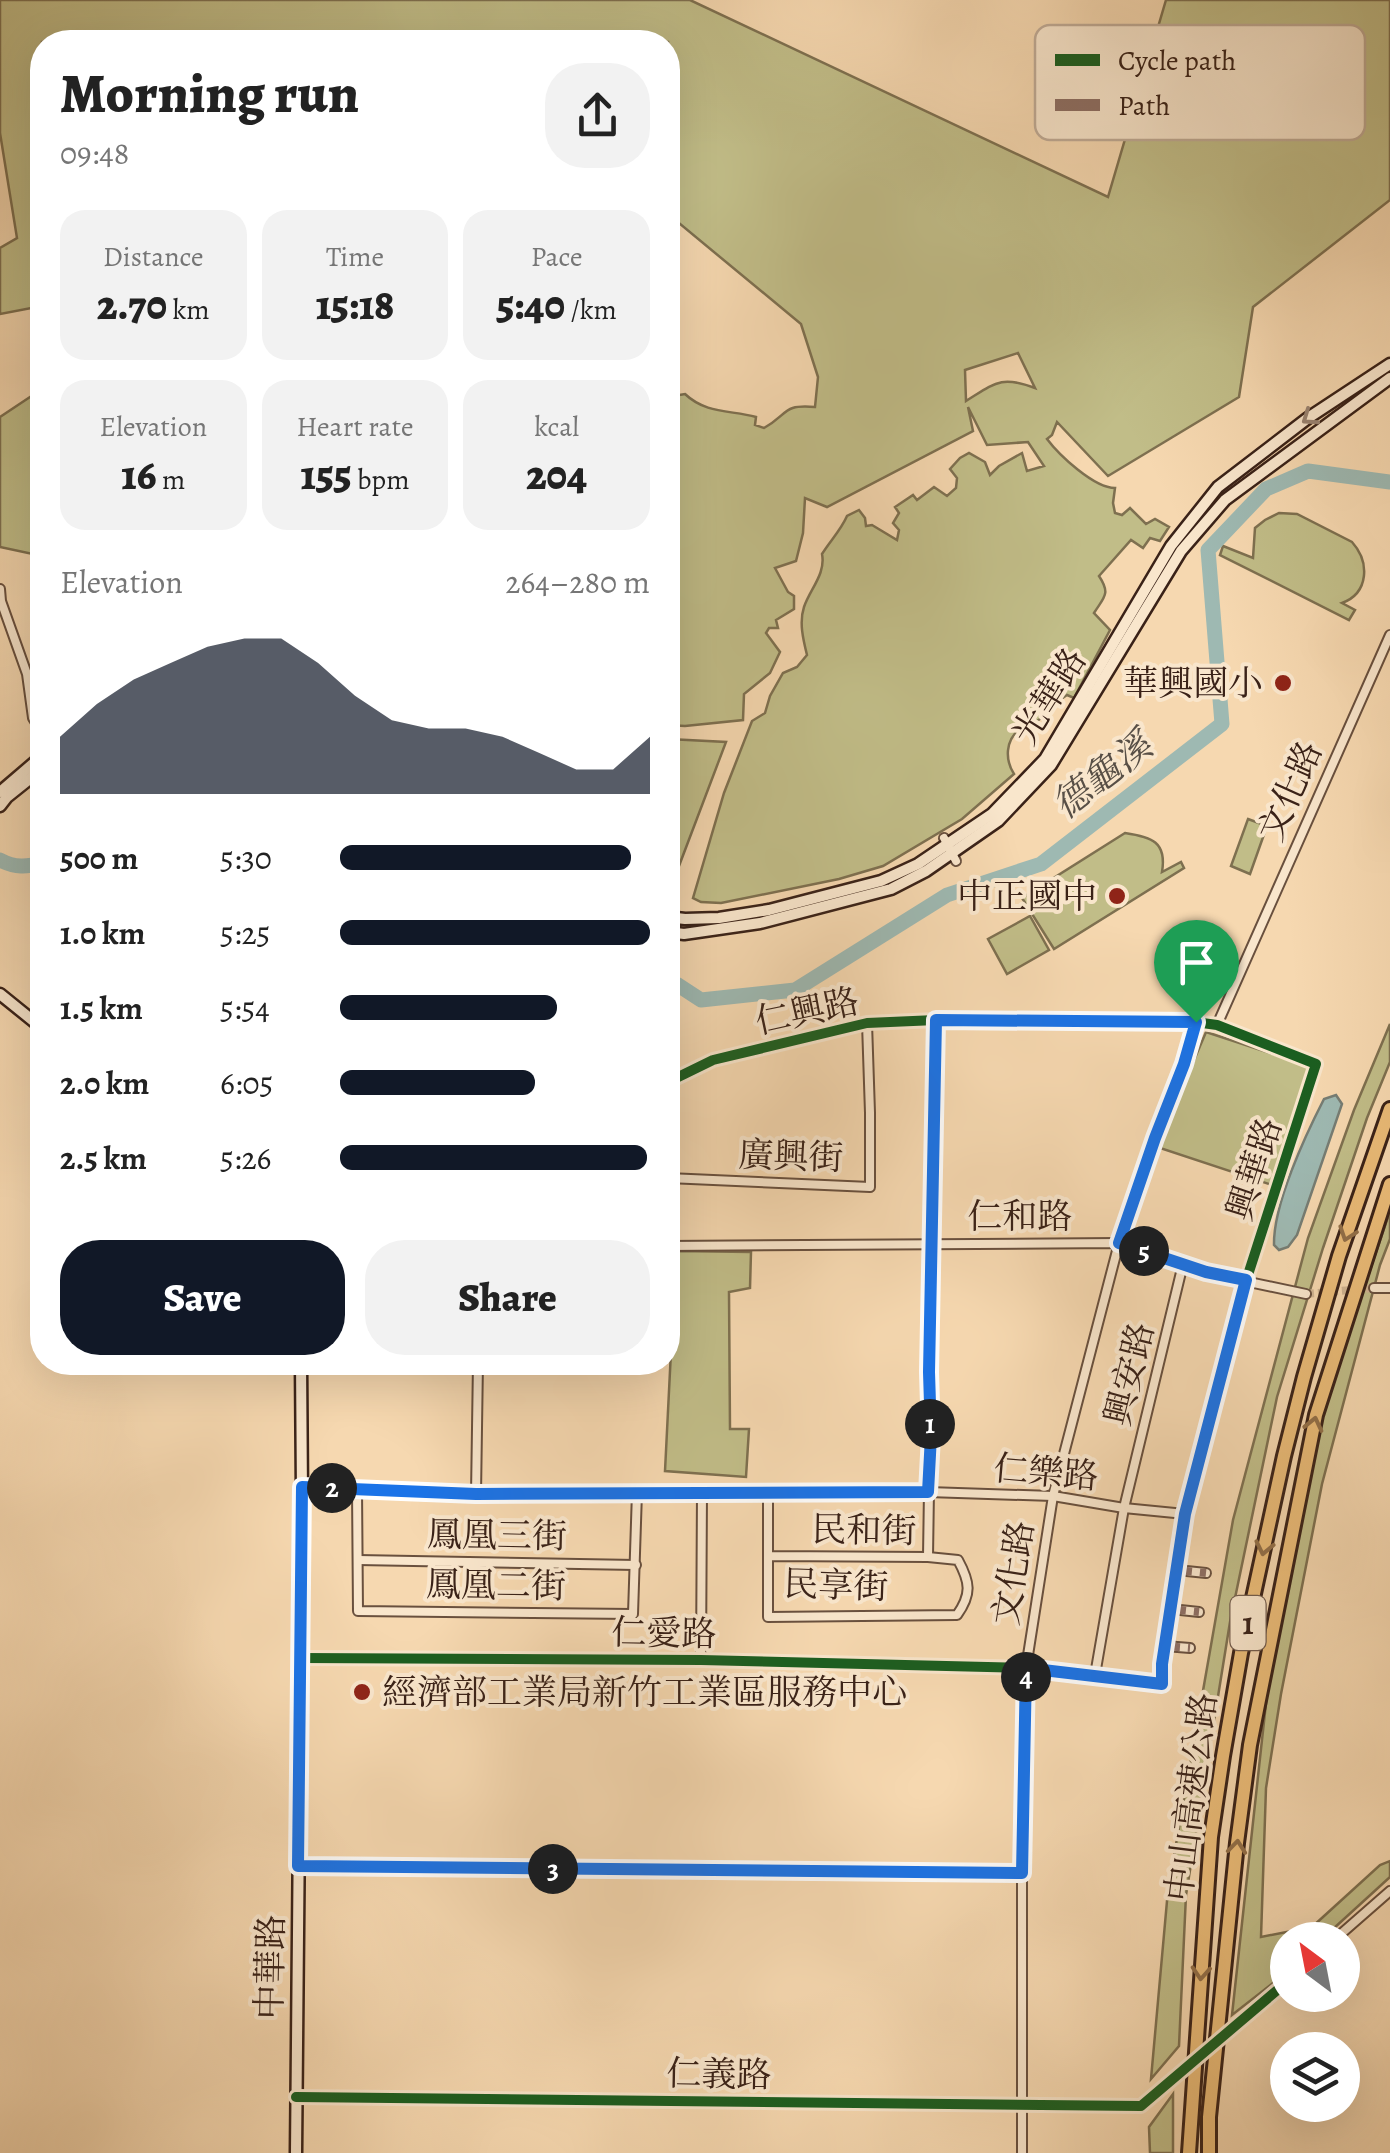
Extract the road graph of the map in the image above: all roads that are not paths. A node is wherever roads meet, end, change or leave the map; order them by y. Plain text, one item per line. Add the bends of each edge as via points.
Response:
1 (1390, 364) edge
2 (1390, 378) edge
3 (0, 590) edge
4 (1390, 635) edge
5 (30, 696) edge
6 (1049, 763) junction
7 (30, 766) edge
8 (30, 778) edge
9 (0, 792) edge
10 (0, 806) edge
11 (950, 849) junction
12 (680, 917) edge
13 (680, 934) edge
14 (0, 994) edge
15 (30, 1018) edge
16 (936, 1020) junction
17 (1196, 1022) junction
18 (867, 1023) junction
19 (1217, 1025) junction
20 (1316, 1064) joint
21 (680, 1076) edge
22 (1390, 1108) edge
23 (680, 1179) edge
24 (1390, 1184) edge
25 (1119, 1243) junction
26 (930, 1244) junction
27 (680, 1246) edge
28 (1183, 1264) junction
29 (1246, 1280) junction
30 (1374, 1288) tunnel mouth
31 (1390, 1288) edge
32 (1306, 1294) tunnel mouth
33 (301, 1375) edge
34 (478, 1375) edge
35 (302, 1487) junction
36 (358, 1489) junction
37 (637, 1492) junction
38 (928, 1492) junction
39 (702, 1493) junction
40 (476, 1494) junction
41 (768, 1494) junction
42 (1053, 1496) junction
43 (1124, 1508) junction
44 (1185, 1514) junction
45 (770, 1556) junction
46 (928, 1557) junction
47 (358, 1560) junction
48 (958, 1560) joint
49 (636, 1564) junction
50 (1177, 1570) junction
51 (1206, 1574) dead end
52 (1170, 1609) junction
53 (1199, 1612) dead end
54 (1164, 1646) junction
55 (1190, 1648) dead end
56 (300, 1658) junction
57 (700, 1660) junction
58 (1026, 1668) junction
59 (1095, 1675) junction
60 (298, 1866) junction
61 (1022, 1873) junction
62 (1390, 1891) edge
63 (1355, 1922) edge
64 (1270, 1996) edge
65 (1252, 2012) tunnel mouth
66 (296, 2097) junction
67 (1024, 2106) junction
68 (1142, 2106) tunnel mouth
69 (296, 2153) edge
70 (1022, 2153) edge
71 (1188, 2153) edge
72 (1209, 2153) edge

1 -> 6 street, 光華路 via 1218,487 1171,546
2 - 6 street, 光華路 via 1225,500 1181,552
3 - 5 street
4 - 19 street, 文化路
6 - 11 street, 光華路 via 998,821
7 - 9 street
8 - 10 street
11 - 12 street, 光華路 via 881,881 823,897 719,918
11 - 13 street, 光華路 via 890,889 760,923
14 - 15 street
16 - 17 street, 仁興路
16 - 18 street, 仁興路
16 - 26 street
17 - 19 street, 仁興路
17 - 25 street, 文化路
18 - 21 street, 仁興路 via 713,1060
18 - 23 street, 廣興街 via 870,1187
19 - 20 street, 仁興路
20 - 29 street, 興華路
22 -> 71 highway, 中山高速公路 / 1 via 1304,1377 1241,1653 1211,1836
72 -> 24 highway, 中山高速公路 / 1 via 1250,1744 1316,1415
25 - 26 street, 仁和路
25 - 28 street, 仁和路
25 - 42 street, 文化路
26 - 27 street, 仁和路
26 - 38 street
28 - 29 street, 仁和路
28 - 43 street, 興安路
29 - 32 street, 仁和路
29 - 44 street, 興華路
30 - 31 street
33 - 35 street, 中華路
34 - 40 street
35 - 36 street, 仁樂路
35 - 56 street, 中華路
36 - 40 street, 仁樂路
36 - 47 street
37 - 39 street, 仁樂路
37 - 40 street, 仁樂路
37 - 49 street
38 - 41 street, 仁樂路
38 - 42 street, 仁樂路
38 - 46 street
39 - 41 street, 仁樂路
39 - 57 street
41 - 45 street, 民享街
42 - 43 street, 仁樂路
42 - 58 street, 文化路
43 - 44 street, 仁樂路
43 - 59 street, 興安路
44 - 50 street, 興華路
45 - 46 street, 民和街
45 - 48 street, 民享街 via 768,1617 957,1615 968,1578
46 - 48 street, 民和街
47 - 49 street, 鳳凰三街
47 - 49 street, 鳳凰二街 via 358,1611 633,1614
50 - 51 street
50 - 52 street, 興華路
52 - 53 street
52 - 54 street, 興華路
54 - 55 street
54 - 59 street, 興華路 via 1162,1684
56 - 57 street, 仁愛路
56 - 60 street, 中華路
57 - 58 street, 仁愛路
58 - 59 street, 興華路
58 - 61 street, 文化路
60 - 61 street
60 - 66 street, 中華路
61 - 67 street, 文化路
62 - 63 street
64 - 65 street
66 - 67 street, 仁義路
66 - 69 street, 中華路
67 - 68 street, 仁義路
67 - 70 street, 文化路

